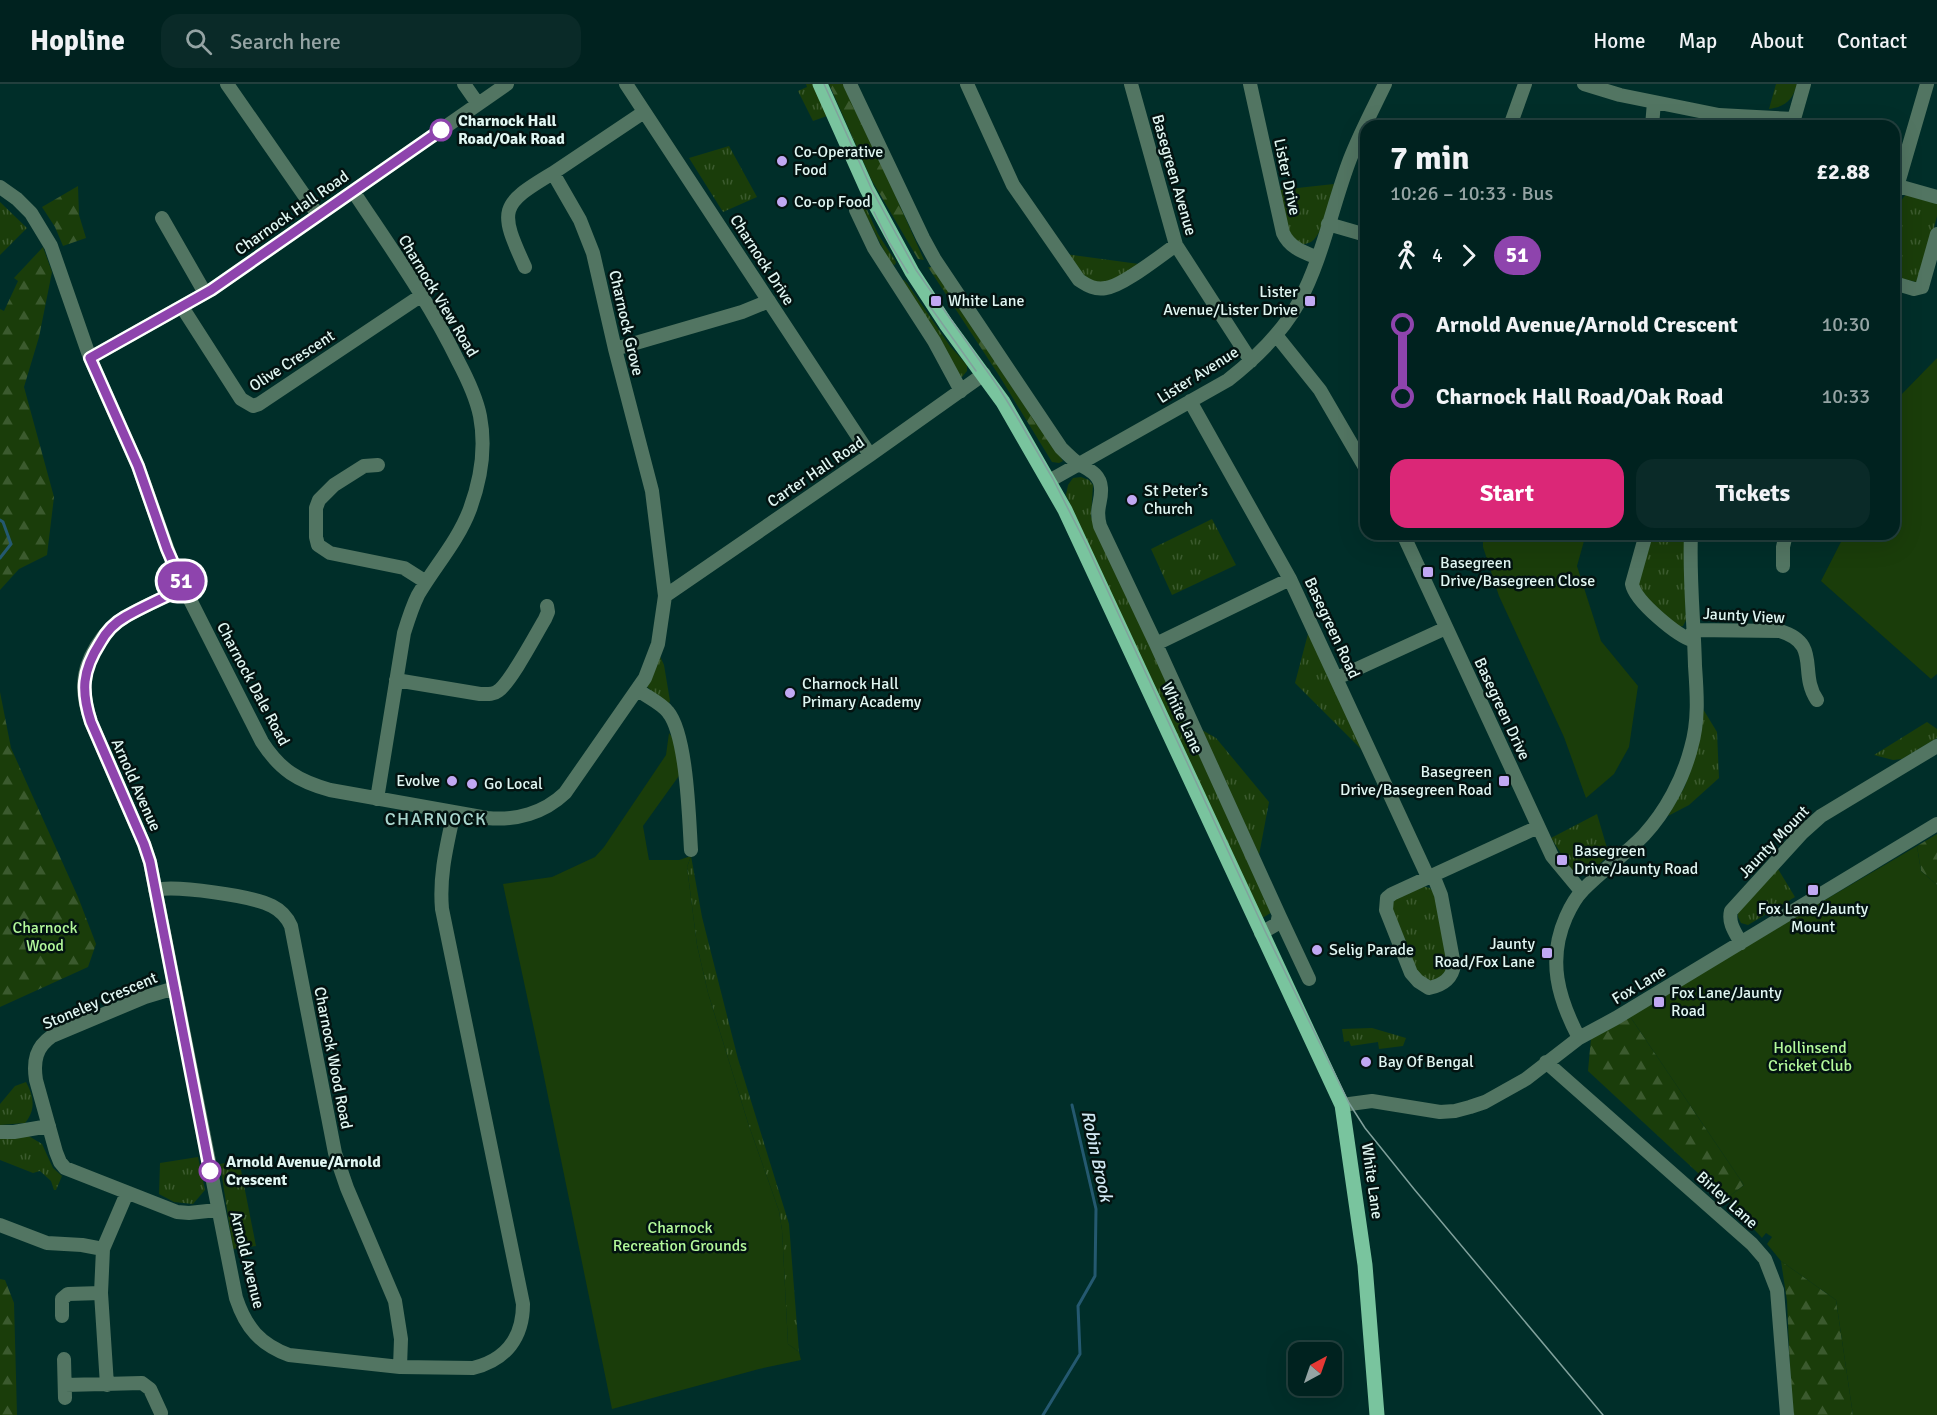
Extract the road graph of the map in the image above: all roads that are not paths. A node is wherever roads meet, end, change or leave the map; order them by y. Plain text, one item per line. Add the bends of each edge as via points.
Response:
1 (227, 84) edge
2 (464, 84) edge
3 (507, 84) edge
4 (626, 84) edge
5 (820, 84) edge
6 (850, 84) edge
7 (967, 84) edge
8 (1131, 84) edge
9 (1250, 84) edge
10 (1385, 84) edge
11 (1525, 84) edge
12 (1584, 84) edge
13 (1804, 84) edge
14 (1927, 84) edge
15 (1654, 102) junction
16 (478, 104) junction
17 (644, 112) junction
18 (1368, 120) edge
19 (1512, 120) edge
20 (1652, 120) edge
21 (1765, 120) edge
22 (1794, 120) edge
23 (1360, 138) edge
24 (553, 173) junction
25 (1900, 178) edge
26 (0, 187) edge
27 (353, 191) junction
28 (1900, 192) edge
29 (1937, 197) edge
30 (856, 210) dead end
31 (318, 215) junction
32 (162, 218) dead end
33 (1328, 224) junction
34 (1360, 233) edge
35 (1937, 234) edge
36 (1176, 245) junction
37 (1318, 258) junction
38 (525, 267) dead end
39 (1900, 285) edge
40 (205, 293) junction
41 (422, 295) junction
42 (769, 301) junction
43 (182, 307) junction
44 (1276, 335) junction
45 (615, 349) junction
46 (90, 358) junction
47 (1251, 361) junction
48 (984, 374) junction
49 (961, 391) junction
50 (1190, 401) junction
51 (870, 455) junction
52 (1360, 459) edge
53 (1080, 464) junction
54 (378, 465) dead end
55 (1049, 481) junction
56 (1406, 540) edge
57 (1644, 540) edge
58 (1691, 540) edge
59 (1785, 540) edge
60 (1783, 566) dead end
61 (1290, 579) junction
62 (426, 582) junction
63 (184, 588) junction
64 (665, 596) junction
65 (547, 606) dead end
66 (1446, 628) junction
67 (1694, 635) junction
68 (1156, 644) junction
69 (1337, 678) junction
70 (396, 680) junction
71 (638, 690) junction
72 (1817, 700) dead end
73 (1937, 746) edge
74 (377, 799) junction
75 (454, 812) junction
76 (1937, 824) edge
77 (1538, 827) junction
78 (691, 850) dead end
79 (1430, 876) junction
80 (155, 890) junction
81 (1581, 891) junction
82 (1279, 915) junction
83 (1261, 933) junction
84 (1741, 943) junction
85 (1309, 979) dead end
86 (175, 988) junction
87 (1579, 1038) junction
88 (1546, 1062) junction
89 (1342, 1105) junction
90 (49, 1126) junction
91 (0, 1132) edge
92 (127, 1193) junction
93 (217, 1210) junction
94 (0, 1225) edge
95 (103, 1249) junction
96 (101, 1293) junction
97 (62, 1316) dead end
98 (64, 1359) dead end
99 (400, 1367) junction
100 (106, 1384) junction
101 (161, 1413) dead end
102 (1377, 1415) edge
103 (1787, 1415) edge

1 - 31 street
2 - 16 street
3 - 16 street, Charnock Hall Road
4 - 17 street, Charnock Drive
5 - 48 main road, White Lane via 901,253 946,324
6 - 53 street, White Lane via 935,260 1061,448
7 - 36 street via 1013,185 1079,280 1096,288 1115,286
8 - 36 street, Basegreen Avenue
9 - 37 street, Lister Drive via 1283,233 1294,248
10 - 18 street, Lister Avenue
11 - 19 street
12 - 15 street
13 - 22 street
14 - 25 street
15 - 20 street
15 - 21 street
16 - 27 street, Charnock Hall Road
17 - 24 street
17 - 42 street, Charnock Drive
23 - 33 street, Lister Avenue
24 - 38 street via 517,197 507,215 511,236
24 - 45 street, Charnock Grove via 580,220 593,253
26 - 46 street, Charnock Dale Road via 22,203 51,246
27 - 31 street, Charnock Hall Road
27 - 41 street, Charnock View Road
28 - 29 street
30 - 49 street via 874,248
31 - 40 street, Charnock Hall Road
32 - 40 street
33 - 34 street
33 - 37 street, Lister Avenue
35 - 39 street via 1922,287
36 - 47 street, Basegreen Avenue
37 - 44 street, Lister Avenue via 1298,303
40 - 43 street, Charnock Hall Road
41 - 43 street, Olive Crescent via 252,405 241,399
41 - 62 street, Charnock View Road via 471,386 483,440 478,481 468,512
42 - 45 street
42 - 51 street, Charnock Drive
43 - 46 street, Charnock Hall Road
44 - 47 street, Lister Avenue
44 - 52 street via 1320,390
45 - 64 street, Charnock Grove via 652,491
46 - 63 street, Charnock Dale Road via 138,466
47 - 50 street, Lister Avenue via 1228,380
48 - 49 street, Carter Hall Road
48 - 55 main road, White Lane
49 - 51 street, Carter Hall Road
50 - 53 street, Lister Avenue
50 - 61 street, Basegreen Road
51 - 64 street, Carter Hall Road
53 - 55 street, Lister Avenue
53 - 68 street, White Lane via 1100,481 1100,526
54 - 62 street via 363,466 319,500 318,545 330,554 404,568
55 - 83 main road, White Lane via 1095,572
56 - 66 street, Basegreen Drive
57 - 67 street via 1633,590 1679,634
58 - 67 street
59 - 60 street
61 - 68 street
61 - 69 street, Basegreen Road
62 - 70 street, Charnock View Road via 409,614
63 - 74 street, Charnock Dale Road via 271,757 294,777 314,786
63 - 80 street, Arnold Avenue via 111,627 85,673 85,705 144,844
64 - 71 street, Charnock Dale Road via 658,644
65 - 70 street via 545,619 497,692 480,694
66 - 69 street
66 - 77 street, Basegreen Drive
67 - 72 street, Jaunty View via 1780,631 1791,634 1804,647 1809,686
67 - 81 street via 1697,716 1678,784 1657,820
68 - 82 street, White Lane
69 - 79 street, Basegreen Road
70 - 74 street, Charnock View Road
71 - 75 street, Charnock Dale Road via 576,779 555,802 526,816 508,819
71 - 78 street via 668,711 674,722 680,741
73 - 84 street, Jaunty Mount via 1831,809 1802,833 1731,911 1730,923
74 - 75 street, Charnock Dale Road
75 - 99 street, Arnold Avenue via 442,864 442,909 523,1316 516,1340 485,1365
76 - 84 street, Fox Lane
77 - 79 street, Basegreen Road
77 - 81 street, Basegreen Drive via 1552,856
79 - 79 street, Basegreen Road via 1392,894 1386,904 1412,973 1430,987 1445,983 1454,965 1441,896
80 - 86 street, Arnold Avenue
80 - 99 street, Charnock Wood Road via 173,888 254,900 273,907 288,919 335,1153 395,1301 401,1339
81 - 87 street via 1556,946 1559,991
82 - 83 street via 1277,924
82 - 85 street, White Lane
83 - 89 main road, White Lane
84 - 87 street, Fox Lane
86 - 90 street, Stoneley Crescent via 44,1041 35,1070
86 - 93 street, Arnold Avenue
87 - 88 street, Fox Lane
88 - 89 street, Fox Lane via 1526,1079 1485,1102 1455,1112 1371,1101
88 - 103 street, Birley Lane via 1765,1259 1777,1290
89 - 102 main road, White Lane via 1365,1265
90 - 91 street
90 - 92 street, Stoneley Crescent via 65,1168
92 - 93 street, Stoneley Crescent via 177,1212
92 - 95 street
93 - 99 street, Arnold Avenue via 238,1306 259,1338 289,1355
94 - 95 street via 47,1243
95 - 96 street
96 - 97 street via 64,1296
96 - 100 street
98 - 100 street via 65,1391
100 - 101 street via 146,1385

